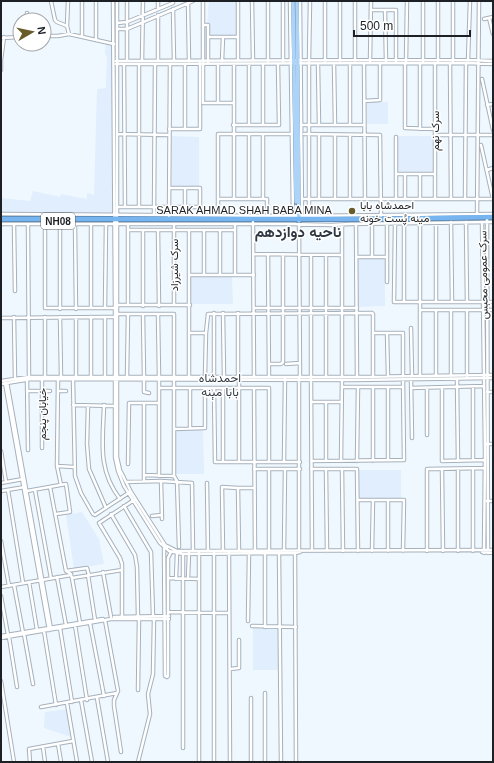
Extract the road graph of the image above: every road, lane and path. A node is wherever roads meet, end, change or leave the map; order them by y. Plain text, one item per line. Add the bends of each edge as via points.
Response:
1 (51, 1) edge
2 (68, 1) edge
3 (82, 1) edge
4 (96, 1) edge
5 (113, 1) edge
6 (117, 1) edge
7 (127, 1) edge
8 (142, 1) edge
9 (158, 1) edge
10 (173, 1) edge
11 (192, 1) edge
12 (203, 1) edge
13 (238, 1) edge
14 (252, 1) edge
15 (268, 1) edge
16 (283, 1) edge
17 (290, 1) edge
18 (293, 1) edge
19 (298, 1) edge
20 (310, 1) edge
21 (325, 1) edge
22 (340, 1) edge
23 (354, 1) edge
24 (370, 1) edge
25 (407, 1) edge
26 (423, 1) edge
27 (438, 1) edge
28 (453, 1) edge
29 (470, 1) edge
30 (479, 1) edge
31 (188, 3) junction
32 (158, 9) junction
33 (173, 9) junction
34 (370, 10) junction
35 (385, 10) junction
36 (158, 15) junction
37 (142, 16) junction
38 (491, 17) edge
39 (484, 19) dead end
40 (127, 22) junction
41 (142, 22) junction
42 (117, 23) junction
43 (203, 25) junction
44 (67, 26) junction
45 (117, 29) junction
46 (127, 29) junction
47 (69, 34) junction
48 (493, 34) edge
49 (52, 36) edge
50 (82, 37) junction
51 (208, 37) junction
52 (223, 37) junction
53 (3, 38) edge
54 (238, 38) junction
55 (96, 40) junction
56 (115, 44) junction
57 (468, 60) junction
58 (1, 61) edge
59 (127, 61) junction
60 (142, 61) junction
61 (158, 61) junction
62 (174, 61) junction
63 (189, 61) junction
64 (222, 61) junction
65 (238, 61) junction
66 (253, 61) junction
67 (268, 61) junction
68 (325, 61) junction
69 (340, 61) junction
70 (355, 61) junction
71 (370, 61) junction
72 (396, 61) junction
73 (422, 61) junction
74 (453, 61) junction
75 (493, 61) edge
76 (208, 62) junction
77 (283, 62) junction
78 (295, 62) junction
79 (309, 62) junction
80 (386, 62) junction
81 (406, 62) junction
82 (437, 62) junction
83 (479, 62) junction
84 (115, 63) junction
85 (202, 63) junction
86 (420, 63) junction
87 (450, 63) junction
88 (466, 63) junction
89 (124, 64) junction
90 (139, 64) junction
91 (155, 64) junction
92 (170, 64) junction
93 (185, 64) junction
94 (218, 64) junction
95 (234, 64) junction
96 (249, 64) junction
97 (263, 64) junction
98 (278, 64) junction
99 (318, 64) junction
100 (334, 64) junction
101 (350, 64) junction
102 (364, 64) junction
103 (380, 64) junction
104 (493, 64) edge
105 (1, 70) edge
106 (482, 80) dead end
107 (364, 101) junction
108 (218, 103) junction
109 (233, 103) junction
110 (493, 104) edge
111 (487, 105) junction
112 (249, 125) junction
113 (263, 125) junction
114 (301, 125) junction
115 (309, 125) junction
116 (318, 125) junction
117 (335, 125) junction
118 (350, 125) junction
119 (364, 125) junction
120 (233, 126) junction
121 (435, 128) junction
122 (169, 129) junction
123 (185, 129) junction
124 (420, 129) junction
125 (493, 130) edge
126 (117, 134) junction
127 (125, 134) junction
128 (139, 134) junction
129 (155, 134) junction
130 (233, 134) junction
131 (249, 134) junction
132 (263, 134) junction
133 (291, 134) junction
134 (304, 134) dead end
135 (309, 134) junction
136 (319, 134) junction
137 (364, 134) junction
138 (169, 135) junction
139 (335, 135) junction
140 (350, 135) junction
141 (435, 135) junction
142 (450, 135) junction
143 (465, 135) junction
144 (478, 135) junction
145 (493, 135) edge
146 (396, 137) dead end
147 (482, 145) dead end
148 (493, 168) edge
149 (487, 170) junction
150 (398, 174) dead end
151 (405, 174) junction
152 (420, 174) junction
153 (435, 174) junction
154 (170, 188) junction
155 (185, 188) junction
156 (493, 198) edge
157 (218, 199) junction
158 (234, 199) junction
159 (249, 199) junction
160 (263, 199) junction
161 (302, 199) junction
162 (309, 199) junction
163 (319, 199) junction
164 (335, 199) junction
165 (350, 199) junction
166 (364, 199) junction
167 (381, 199) junction
168 (396, 199) junction
169 (405, 199) junction
170 (420, 199) junction
171 (435, 199) junction
172 (451, 199) junction
173 (464, 199) junction
174 (477, 199) junction
175 (117, 207) junction
176 (125, 207) junction
177 (139, 207) junction
178 (154, 207) junction
179 (169, 207) junction
180 (185, 207) junction
181 (200, 208) junction
182 (1, 214) edge
183 (154, 215) junction
184 (200, 215) junction
185 (309, 215) junction
186 (169, 216) junction
187 (218, 216) junction
188 (266, 216) junction
189 (381, 216) junction
190 (493, 218) edge
191 (298, 219) junction
192 (481, 219) junction
193 (77, 220) junction
194 (116, 220) junction
195 (1, 221) edge
196 (451, 222) junction
197 (466, 222) junction
198 (243, 223) junction
199 (253, 223) junction
200 (420, 223) junction
201 (436, 223) junction
202 (14, 224) junction
203 (28, 224) junction
204 (44, 224) junction
205 (60, 224) junction
206 (91, 224) junction
207 (106, 224) junction
208 (128, 224) junction
209 (174, 224) junction
210 (235, 224) junction
211 (356, 224) junction
212 (372, 224) junction
213 (388, 224) junction
214 (395, 224) junction
215 (404, 224) junction
216 (342, 225) junction
217 (128, 230) junction
218 (143, 230) junction
219 (158, 230) junction
220 (174, 230) junction
221 (189, 230) junction
222 (204, 230) junction
223 (220, 230) junction
224 (235, 230) junction
225 (254, 254) junction
226 (268, 254) junction
227 (283, 254) junction
228 (299, 254) junction
229 (311, 255) junction
230 (326, 255) junction
231 (342, 255) junction
232 (357, 257) junction
233 (372, 257) junction
234 (387, 257) junction
235 (254, 274) junction
236 (190, 275) junction
237 (204, 275) junction
238 (220, 275) junction
239 (235, 275) junction
240 (387, 282) dead end
241 (15, 291) dead end
242 (483, 296) junction
243 (487, 296) junction
244 (404, 302) junction
245 (421, 302) junction
246 (436, 302) junction
247 (452, 302) junction
248 (467, 302) junction
249 (485, 302) junction
250 (493, 302) edge
251 (117, 303) junction
252 (174, 305) junction
253 (190, 305) junction
254 (128, 306) junction
255 (144, 306) junction
256 (159, 306) junction
257 (76, 308) junction
258 (91, 308) junction
259 (106, 308) junction
260 (115, 308) junction
261 (254, 308) junction
262 (268, 308) junction
263 (283, 308) junction
264 (300, 308) junction
265 (311, 308) junction
266 (326, 308) junction
267 (342, 308) junction
268 (357, 308) junction
269 (60, 309) junction
270 (420, 310) junction
271 (436, 310) junction
272 (451, 310) junction
273 (467, 310) junction
274 (485, 310) junction
275 (493, 310) edge
276 (223, 313) junction
277 (238, 313) junction
278 (254, 313) junction
279 (268, 313) junction
280 (283, 313) junction
281 (310, 313) junction
282 (326, 313) junction
283 (342, 313) junction
284 (357, 313) junction
285 (118, 314) junction
286 (128, 314) junction
287 (144, 314) junction
288 (158, 314) junction
289 (214, 314) junction
290 (300, 314) junction
291 (14, 317) junction
292 (28, 317) junction
293 (45, 317) junction
294 (60, 317) junction
295 (76, 317) junction
296 (91, 317) junction
297 (106, 317) junction
298 (115, 317) junction
299 (1, 318) edge
300 (411, 328) dead end
301 (189, 333) junction
302 (206, 333) junction
303 (373, 333) junction
304 (387, 333) junction
305 (300, 363) junction
306 (269, 364) junction
307 (286, 364) dead end
308 (91, 376) junction
309 (105, 376) junction
310 (127, 376) junction
311 (189, 376) junction
312 (205, 376) junction
313 (214, 376) junction
314 (224, 376) junction
315 (388, 376) junction
316 (420, 376) junction
317 (436, 376) junction
318 (451, 376) junction
319 (467, 376) junction
320 (485, 376) junction
321 (493, 376) edge
322 (45, 377) junction
323 (116, 377) junction
324 (252, 377) junction
325 (269, 377) junction
326 (326, 377) junction
327 (357, 377) junction
328 (373, 377) junction
329 (412, 377) junction
330 (15, 378) junction
331 (26, 378) junction
332 (59, 378) junction
333 (75, 378) junction
334 (144, 378) junction
335 (159, 378) junction
336 (174, 378) junction
337 (238, 378) junction
338 (300, 378) junction
339 (311, 378) junction
340 (342, 378) junction
341 (403, 378) junction
342 (42, 379) junction
343 (285, 379) junction
344 (457, 379) junction
345 (1, 382) edge
346 (6, 383) junction
347 (484, 386) junction
348 (342, 387) junction
349 (358, 387) junction
350 (373, 387) junction
351 (388, 387) junction
352 (403, 387) junction
353 (457, 387) junction
354 (473, 387) junction
355 (159, 388) junction
356 (174, 388) junction
357 (190, 388) junction
358 (205, 388) junction
359 (214, 388) junction
360 (223, 388) junction
361 (238, 388) junction
362 (254, 388) junction
363 (412, 388) junction
364 (427, 388) junction
365 (442, 388) junction
366 (27, 391) junction
367 (40, 391) junction
368 (50, 391) dead end
369 (58, 391) junction
370 (66, 391) dead end
371 (487, 392) junction
372 (493, 392) edge
373 (149, 393) dead end
374 (159, 402) junction
375 (311, 402) junction
376 (326, 402) junction
377 (342, 402) junction
378 (144, 403) junction
379 (73, 405) junction
380 (104, 405) junction
381 (88, 406) junction
382 (114, 406) junction
383 (190, 428) junction
384 (174, 429) junction
385 (427, 435) dead end
386 (412, 438) dead end
387 (487, 444) junction
388 (493, 444) edge
389 (42, 448) dead end
390 (28, 450) dead end
391 (1, 451) edge
392 (487, 452) junction
393 (493, 452) edge
394 (388, 460) junction
395 (458, 460) junction
396 (473, 460) junction
397 (485, 460) junction
398 (223, 461) junction
399 (239, 461) junction
400 (253, 461) junction
401 (311, 461) junction
402 (326, 461) junction
403 (342, 461) junction
404 (357, 461) junction
405 (373, 461) junction
406 (269, 462) junction
407 (284, 462) junction
408 (300, 462) junction
409 (128, 464) dead end
410 (58, 466) junction
411 (74, 467) junction
412 (300, 468) junction
413 (485, 468) junction
414 (254, 469) junction
415 (269, 469) junction
416 (285, 469) junction
417 (311, 469) junction
418 (326, 469) junction
419 (342, 469) junction
420 (442, 469) junction
421 (458, 469) junction
422 (473, 469) junction
423 (144, 476) junction
424 (159, 476) junction
425 (174, 476) junction
426 (23, 479) junction
427 (144, 481) junction
428 (161, 481) junction
429 (177, 481) junction
430 (6, 482) junction
431 (126, 482) junction
432 (1, 483) edge
433 (207, 483) dead end
434 (61, 485) junction
435 (25, 487) junction
436 (50, 487) junction
437 (238, 488) junction
438 (254, 488) junction
439 (8, 490) junction
440 (35, 490) junction
441 (1, 491) edge
442 (27, 491) junction
443 (130, 492) junction
444 (120, 499) junction
445 (135, 500) junction
446 (358, 500) junction
447 (373, 500) junction
448 (388, 500) junction
449 (487, 501) junction
450 (493, 501) edge
451 (124, 506) junction
452 (106, 508) junction
453 (56, 514) junction
454 (111, 514) junction
455 (162, 515) junction
456 (152, 516) dead end
457 (162, 519) dead end
458 (1, 541) edge
459 (164, 547) junction
460 (178, 547) dead end
461 (193, 551) junction
462 (208, 551) junction
463 (223, 551) junction
464 (239, 551) junction
465 (255, 551) junction
466 (269, 551) junction
467 (284, 551) junction
468 (301, 551) junction
469 (312, 551) junction
470 (327, 551) junction
471 (343, 551) junction
472 (358, 551) junction
473 (372, 551) junction
474 (388, 551) junction
475 (404, 551) junction
476 (427, 551) junction
477 (443, 551) junction
478 (458, 551) junction
479 (473, 551) junction
480 (484, 551) junction
481 (488, 551) junction
482 (493, 551) edge
483 (171, 552) junction
484 (177, 552) junction
485 (189, 553) junction
486 (199, 553) junction
487 (214, 553) junction
488 (229, 553) junction
489 (249, 553) junction
490 (265, 553) junction
491 (279, 553) junction
492 (295, 553) junction
493 (183, 554) junction
494 (122, 570) junction
495 (66, 571) junction
496 (103, 572) junction
497 (88, 575) junction
498 (71, 576) junction
499 (57, 577) junction
500 (51, 578) junction
501 (168, 578) junction
502 (176, 579) junction
503 (188, 579) junction
504 (41, 580) junction
505 (182, 580) junction
506 (199, 580) junction
507 (29, 582) junction
508 (23, 583) junction
509 (14, 585) junction
510 (9, 586) junction
511 (1, 587) edge
512 (1, 596) edge
513 (169, 612) junction
514 (182, 613) junction
515 (199, 613) junction
516 (214, 613) junction
517 (229, 613) junction
518 (111, 617) junction
519 (120, 617) junction
520 (138, 617) junction
521 (154, 617) junction
522 (167, 617) junction
523 (95, 620) junction
524 (105, 620) junction
525 (248, 621) dead end
526 (80, 623) junction
527 (90, 623) junction
528 (66, 625) junction
529 (75, 625) junction
530 (252, 626) dead end
531 (265, 626) junction
532 (280, 626) junction
533 (296, 627) junction
534 (60, 628) junction
535 (50, 629) junction
536 (38, 630) junction
537 (44, 631) junction
538 (24, 633) junction
539 (8, 636) junction
540 (1, 637) edge
541 (239, 640) dead end
542 (230, 669) junction
543 (1, 681) edge
544 (33, 684) dead end
545 (17, 687) dead end
546 (138, 690) dead end
547 (117, 693) junction
548 (266, 693) dead end
549 (104, 696) junction
550 (97, 698) junction
551 (250, 698) dead end
552 (81, 700) junction
553 (87, 700) junction
554 (72, 702) junction
555 (67, 703) junction
556 (56, 705) junction
557 (41, 707) dead end
558 (73, 741) junction
559 (58, 744) junction
560 (43, 747) junction
561 (183, 748) dead end
562 (121, 752) dead end
563 (14, 762) edge
564 (30, 762) edge
565 (45, 762) edge
566 (61, 762) edge
567 (77, 762) edge
568 (92, 762) edge
569 (108, 762) edge
570 (138, 762) edge
571 (200, 762) edge
572 (214, 762) edge
573 (230, 762) edge
574 (251, 762) edge
575 (265, 762) edge
576 (281, 762) edge
577 (296, 762) edge

1 - 44 street via 55,20
2 - 44 street
3 - 50 street
4 - 55 street
5 - 56 street
6 - 42 street
7 - 40 street
8 - 37 street
9 - 32 street
10 - 32 street
11 - 31 street
12 - 43 street
13 - 54 street
14 - 66 street
15 - 67 street
16 - 77 street
17 - 78 street
18 - 78 main road
19 - 78 main road
20 - 79 street
21 - 68 street
22 - 69 street
23 - 70 street
24 - 34 street
25 - 81 street
26 - 73 street
27 - 82 street, سرک نهم
28 - 74 street
29 - 57 street
30 - 83 street
31 - 33 street
31 - 63 street
32 - 37 street
33 - 36 street
33 - 62 street
34 - 35 street
34 - 71 street
35 - 72 street via 397,12
35 - 80 street
36 - 41 street
36 - 61 street
37 - 40 street
37 - 41 street
38 - 39 street
38 - 48 street
40 - 42 street
40 - 46 street
41 - 46 street
41 - 60 street
42 - 45 street
43 - 51 street via 208,25
43 - 85 street
44 - 47 street
45 - 46 street
45 - 56 street
46 - 59 street
47 - 49 street
47 - 50 street
50 - 55 street
51 - 52 street
51 - 76 street
52 - 54 street
52 - 64 street
53 - 58 street
54 - 65 street
55 - 56 street
56 - 84 street
57 - 74 street
57 - 83 street
58 - 105 street
59 - 60 street
59 - 84 street
60 - 61 street
61 - 62 street
62 - 63 street
63 - 85 street
64 - 65 street
64 - 76 street
65 - 66 street
66 - 67 street
67 - 77 street
68 - 69 street
68 - 79 street
69 - 70 street
70 - 71 street
71 - 80 street
72 - 80 street
72 - 81 street
73 - 81 street
73 - 82 street
74 - 82 street
75 - 83 street
76 - 85 street
76 - 94 street
77 - 78 street
78 - 79 street
78 - 98 street
78 - 114 street
78 - 133 street
78 - 191 main road
79 - 99 street
79 - 115 street
80 - 81 street
80 - 103 street
81 - 86 street
81 - 124 street via 405,128
82 - 86 street
82 - 87 street
82 - 121 street, سرک نهم
83 - 88 street
83 - 104 street
83 - 144 street
84 - 89 street
84 - 126 street
84 - 194 street
85 - 93 street
85 - 108 street via 203,104
85 - 123 street via 200,128
86 - 124 street
87 - 88 street
87 - 142 street
88 - 143 street
89 - 90 street
89 - 127 street
90 - 91 street
90 - 128 street
91 - 92 street
91 - 129 street
92 - 93 street
92 - 122 street
93 - 123 street
94 - 95 street
94 - 108 street
95 - 96 street
95 - 109 street
96 - 97 street
96 - 112 street
97 - 98 street
97 - 113 street
98 - 113 street via 279,125
99 - 100 street
99 - 116 street
100 - 101 street
100 - 117 street
101 - 102 street
101 - 118 street
102 - 103 street
102 - 107 street
103 - 107 street via 380,100
106 - 111 street
107 - 119 street
108 - 109 street
109 - 120 street
110 - 111 street
111 - 125 street
112 - 113 street
112 - 120 street
114 - 115 street
114 - 161 street
115 - 116 street
115 - 135 street
116 - 117 street
117 - 118 street
118 - 119 street
119 - 137 street
120 - 130 street
121 - 124 street
121 - 141 street, سرک نهم
122 - 123 street
122 - 138 street
126 - 127 street
126 - 175 street
127 - 128 street
127 - 176 street
128 - 129 street
128 - 177 street
129 - 138 street
129 - 178 street
130 - 131 street
130 - 157 street via 218,135
130 - 158 street
131 - 132 street
131 - 159 street
132 - 133 street
132 - 160 street
133 - 191 street
134 - 135 street
135 - 136 street
135 - 162 street
136 - 139 street
136 - 163 street
137 - 140 street
137 - 166 street
137 - 167 street via 380,135
138 - 154 street
139 - 140 street
139 - 164 street
140 - 165 street
141 - 142 street
141 - 153 street, سرک نهم
142 - 143 street
142 - 172 street
143 - 144 street
143 - 173 street
144 - 145 street
144 - 174 street
146 - 168 street
147 - 149 street
148 - 149 street
149 - 156 street
150 - 151 street
151 - 152 street
151 - 169 street
152 - 153 street
152 - 170 street
153 - 171 street, سرک نهم
154 - 155 street
154 - 179 street
155 - 180 street
155 - 181 street via 200,188
156 - 174 street
157 - 158 street
157 - 187 street
158 - 159 street
159 - 160 street
160 - 188 street via 266,199
161 - 162 street
161 - 191 street
162 - 163 street
162 - 185 street
163 - 164 street
164 - 165 street
165 - 166 street
166 - 167 street
167 - 168 street
167 - 189 street
168 - 169 street
169 - 170 street
170 - 171 street
171 - 172 street
172 - 173 street
173 - 174 street
174 - 192 street
175 - 176 street
175 - 194 street
176 - 177 street
177 - 178 street
178 - 179 street
178 - 183 street
179 - 180 street
179 - 186 street
180 - 181 street
181 - 184 street
182 - 193 street
183 - 186 street
183 - 194 street
184 - 186 street
184 - 187 street
185 - 189 street
185 - 191 street
187 - 188 street
188 - 191 street
189 - 192 street
190 - 192 highway, NH08
190 - 192 highway, NH08
191 - 192 highway, NH08
191 - 194 highway, SARAK AHMAD SHAH BABA MINA / NH08
191 - 199 highway, NH08
191 - 216 street
191 - 228 street
192 - 197 street
192 - 242 street, سرک عمومی محبس
192 - 243 street, سرک عمومی محبس
193 - 194 highway, NH08
193 - 195 highway, NH08
193 - 205 street
193 - 206 street
193 - 257 street
194 - 195 highway, NH08
194 - 198 highway, NH08
194 - 207 street
194 - 208 street
194 - 251 street
195 - 202 street
196 - 197 street
196 - 201 street
196 - 247 street
197 - 248 street
198 - 199 highway, NH08
198 - 210 street
199 - 225 street
200 - 201 street
200 - 215 street
200 - 245 street
201 - 246 street
202 - 203 street
202 - 241 street
203 - 204 street
203 - 292 street
204 - 205 street
204 - 269 street via 45,308
205 - 269 street
206 - 207 street
206 - 258 street
207 - 259 street
208 - 209 street
208 - 217 street
209 - 210 street
209 - 220 street, سرک شیرزاد
210 - 224 street
211 - 212 street
211 - 216 street
211 - 232 street
212 - 213 street
212 - 233 street
213 - 214 street
213 - 234 street
214 - 215 street
214 - 244 street via 394,302
215 - 244 street
216 - 231 street
217 - 218 street
217 - 254 street
218 - 219 street
218 - 255 street
219 - 220 street
219 - 256 street
220 - 221 street
220 - 252 street, سرک شیرزاد
221 - 222 street
221 - 236 street
222 - 223 street
222 - 237 street
223 - 224 street
223 - 238 street
224 - 239 street
225 - 226 street
225 - 235 street
226 - 227 street
226 - 262 street
227 - 228 street
227 - 263 street
228 - 229 street
228 - 264 street
229 - 230 street
229 - 265 street
230 - 231 street
230 - 266 street
231 - 267 street
232 - 233 street
232 - 268 street
233 - 234 street
234 - 240 street
235 - 239 street
235 - 261 street
236 - 237 street
236 - 253 street
237 - 238 street
238 - 239 street
242 - 243 street
242 - 249 street, سرک عمومی محبس
243 - 249 street, سرک عمومی محبس
244 - 245 street
245 - 246 street
245 - 270 street
246 - 247 street
247 - 248 street
248 - 249 street
249 - 250 street
249 - 274 street, سرک عمومی محبس
251 - 254 street
251 - 260 street
251 - 285 street
252 - 253 street
252 - 256 street
253 - 301 street
254 - 255 street
255 - 256 street
257 - 258 street
257 - 269 street
258 - 259 street
259 - 260 street
260 - 298 street
261 - 262 street
261 - 278 street
262 - 263 street
262 - 279 street
263 - 264 street
263 - 280 street
264 - 265 street
264 - 290 street
265 - 266 street
265 - 281 street
266 - 267 street
266 - 282 street
267 - 268 street
267 - 283 street
268 - 284 street
270 - 271 street
270 - 316 street
271 - 272 street
271 - 317 street
272 - 273 street
272 - 318 street
273 - 274 street
273 - 319 street
274 - 275 street
274 - 320 street, سرک عمومی محبس
276 - 277 street
276 - 289 street
276 - 314 street
277 - 278 street
277 - 337 street
278 - 279 street
278 - 324 street
279 - 280 street
279 - 306 street
280 - 290 street
280 - 306 street via 283,362
281 - 282 street
281 - 290 street
281 - 339 street
282 - 283 street
282 - 326 street
283 - 284 street
283 - 340 street
284 - 303 street via 373,313
284 - 327 street
285 - 286 street
285 - 323 street
286 - 287 street
286 - 310 street
287 - 288 street
287 - 334 street
288 - 335 street
288 - 336 street via 175,316
289 - 302 street via 208,315
289 - 313 street
290 - 305 street
291 - 292 street
291 - 299 street
291 - 330 street
292 - 293 street
292 - 331 street
293 - 294 street
293 - 322 street
294 - 295 street
294 - 332 street
295 - 296 street
295 - 333 street
296 - 297 street
296 - 308 street
297 - 298 street
297 - 309 street
298 - 323 street
300 - 329 street
301 - 302 street
301 - 311 street
302 - 312 street
303 - 304 street
303 - 328 street
304 - 315 street
304 - 341 street via 404,333
305 - 307 street
305 - 338 street
306 - 325 street
308 - 309 street
308 - 333 street
309 - 323 street
310 - 323 street
310 - 334 street
311 - 312 street
311 - 336 street
312 - 313 street
313 - 314 street
314 - 337 street
315 - 328 street
315 - 341 street
316 - 317 street
316 - 329 street
317 - 318 street
318 - 319 street
319 - 320 street
320 - 321 street
320 - 344 street
320 - 347 street
320 - 371 street
322 - 331 street
322 - 332 street
323 - 333 street
323 - 334 street
323 - 382 street
323 - 431 street via 117,457
324 - 325 street
324 - 337 street
324 - 343 street
325 - 338 street
326 - 339 street
326 - 340 street
327 - 328 street
327 - 340 street
329 - 341 street
329 - 344 street
329 - 363 street
330 - 331 street
330 - 345 street
331 - 342 street
331 - 346 street
331 - 366 street
332 - 333 street
332 - 342 street
332 - 369 street
333 - 379 street
334 - 335 street
334 - 373 street via 144,392
335 - 336 street
335 - 355 street
336 - 337 street
336 - 356 street
337 - 361 street
338 - 339 street
338 - 343 street
338 - 408 street
339 - 340 street
339 - 375 street
340 - 341 street
340 - 348 street
341 - 352 street
342 - 367 street, خیابان پنجم
343 - 407 street
344 - 353 street
345 - 346 street
346 - 426 street
346 - 435 street
347 - 354 street
347 - 397 street
348 - 349 street
348 - 377 street
349 - 350 street
349 - 404 street
350 - 351 street
350 - 405 street
351 - 352 street
351 - 394 street
352 - 394 street via 404,460
353 - 354 street
353 - 365 street
353 - 395 street
354 - 396 street
355 - 356 street
355 - 374 street
356 - 357 street
356 - 384 street
357 - 358 street
357 - 383 street
358 - 359 street
358 - 383 street via 205,428
359 - 360 street
359 - 398 street via 214,460
360 - 361 street
360 - 398 street
361 - 362 street
361 - 399 street
362 - 400 street
362 - 406 street via 269,388
363 - 364 street
363 - 386 street
364 - 365 street
364 - 385 street
365 - 395 street via 442,461
366 - 367 street
366 - 390 street
367 - 368 street
367 - 389 street, خیابان پنجم
369 - 370 street
369 - 410 street
371 - 372 street
371 - 387 street
374 - 378 street
374 - 424 street
375 - 376 street
375 - 401 street
376 - 377 street
376 - 402 street
377 - 403 street
378 - 409 street via 129,403
378 - 423 street
379 - 381 street
379 - 411 street
380 - 381 street
380 - 382 street
380 - 444 street via 104,466 113,490
381 - 452 street via 89,469
382 - 443 street via 115,461
383 - 384 street
384 - 425 street
387 - 388 street
387 - 392 street
391 - 430 street
392 - 393 street
392 - 449 street
394 - 405 street
395 - 396 street
396 - 397 street
397 - 413 street
398 - 399 street
399 - 400 street
400 - 406 street
400 - 414 street
401 - 402 street
401 - 417 street
402 - 403 street
403 - 404 street
404 - 405 street
406 - 407 street
407 - 408 street
408 - 412 street
410 - 411 street
410 - 434 street
411 - 452 street via 77,483 93,514
412 - 416 street
412 - 468 street
413 - 422 street
413 - 480 street
414 - 415 street
414 - 438 street
415 - 416 street
415 - 466 street
416 - 467 street
417 - 418 street
417 - 469 street
418 - 419 street
418 - 470 street
419 - 446 street via 357,469
419 - 471 street
420 - 421 street
420 - 476 street via 427,469
420 - 477 street
421 - 422 street
421 - 478 street
422 - 479 street
423 - 424 street
423 - 427 street
424 - 425 street
425 - 429 street
426 - 430 street
426 - 435 street
427 - 428 street
427 - 431 street
428 - 429 street
428 - 455 street
429 - 460 street
429 - 461 street via 193,484
430 - 432 street
431 - 443 street
433 - 462 street
434 - 436 street
434 - 453 street via 66,485 70,512
435 - 439 street
435 - 442 street
435 - 504 street
436 - 440 street
436 - 453 street
437 - 438 street
437 - 463 street via 222,487
437 - 464 street
438 - 465 street
439 - 441 street
439 - 508 street
440 - 442 street
440 - 500 street
442 - 504 street
443 - 444 street
443 - 445 street
444 - 452 street
445 - 451 street
445 - 459 street
445 - 484 street via 165,545
446 - 447 street
446 - 472 street
447 - 448 street
447 - 473 street
448 - 474 street
448 - 475 street via 404,500
449 - 450 street
449 - 481 street
451 - 454 street
451 - 521 street via 151,552
453 - 495 street
454 - 494 street via 99,523 120,558
454 - 520 street via 136,562
455 - 456 street
455 - 457 street
458 - 510 street
459 - 483 street
459 - 522 street
461 - 462 street
461 - 484 street
462 - 463 street
463 - 464 street
464 - 465 street
465 - 466 street
466 - 467 street
467 - 468 street
468 - 469 street
468 - 492 street
469 - 470 street
470 - 471 street
471 - 472 street
472 - 473 street
473 - 474 street
474 - 475 street
475 - 476 street
476 - 477 street
477 - 478 street
478 - 479 street
479 - 480 street
480 - 481 street
481 - 482 street
483 - 484 street
483 - 501 street via 168,558
484 - 493 street
484 - 502 street
485 - 486 street
485 - 493 street
485 - 503 street
486 - 487 street
486 - 506 street
487 - 488 street
487 - 516 street
488 - 489 street
488 - 517 street
489 - 490 street
489 - 525 street
490 - 491 street
490 - 531 street
491 - 492 street
491 - 532 street
492 - 533 street
493 - 505 street
494 - 496 street
494 - 519 street
495 - 497 street via 87,568
495 - 498 street
496 - 497 street
496 - 518 street
497 - 498 street
497 - 523 street
498 - 499 street
498 - 526 street
499 - 500 street
499 - 528 street
500 - 504 street
501 - 502 street
501 - 513 street
502 - 505 street
503 - 505 street
503 - 506 street
504 - 507 street
504 - 535 street
505 - 514 street
506 - 515 street
507 - 508 street
507 - 536 street
508 - 509 street
509 - 510 street
509 - 538 street
510 - 511 street
512 - 539 street
513 - 514 street
513 - 522 street
514 - 515 street
514 - 561 street
515 - 516 street
515 - 571 street
516 - 517 street
516 - 572 street
517 - 542 street
518 - 519 street
518 - 523 street
519 - 520 street
519 - 524 street
520 - 521 street
520 - 546 street
521 - 522 street
521 - 570 street via 153,674 148,694 150,714
522 - 522 street via 165,676 167,677 168,676
523 - 526 street
524 - 527 street
524 - 547 street
526 - 528 street
527 - 529 street
527 - 549 street
528 - 535 street
529 - 534 street
529 - 553 street
530 - 531 street
531 - 532 street
532 - 533 street
532 - 576 street
533 - 577 street
534 - 535 street
534 - 554 street
535 - 536 street
535 - 537 street
536 - 538 street
537 - 538 street
537 - 556 street
538 - 539 street
538 - 544 street
539 - 540 street
539 - 545 street
541 - 542 street via 239,668
542 - 573 street
543 - 563 street
547 - 549 street
547 - 562 street via 114,706
548 - 575 street
549 - 550 street
550 - 553 street
550 - 569 street
551 - 574 street
552 - 553 street
552 - 554 street
552 - 568 street
554 - 555 street
555 - 556 street
555 - 558 street
556 - 557 street
558 - 559 street
558 - 567 street
559 - 560 street
559 - 566 street
560 - 564 street via 29,750
560 - 565 street

